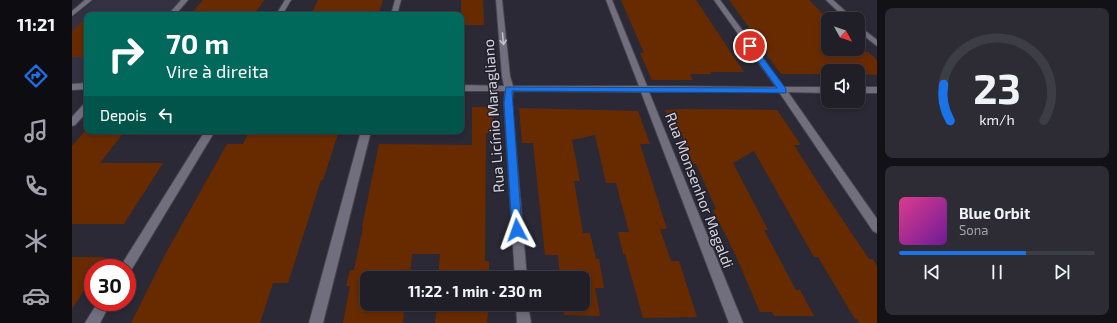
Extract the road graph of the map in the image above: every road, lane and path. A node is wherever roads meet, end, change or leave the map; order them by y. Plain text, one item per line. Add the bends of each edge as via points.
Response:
1 (89, 0) edge
2 (185, 0) edge
3 (288, 0) edge
4 (398, 0) edge
5 (499, 0) edge
6 (609, 0) edge
7 (717, 0) edge
8 (829, 0) edge
9 (175, 12) edge
10 (281, 12) edge
11 (395, 12) edge
12 (842, 12) edge
13 (72, 14) edge
14 (865, 33) edge
15 (877, 44) edge
16 (84, 86) edge
17 (72, 87) edge
18 (464, 88) edge
19 (508, 88) junction
20 (644, 90) junction
21 (821, 90) edge
22 (865, 90) edge
23 (877, 90) edge
24 (783, 91) junction
25 (84, 109) edge
26 (72, 123) edge
27 (208, 134) edge
28 (365, 134) edge
29 (877, 228) edge
30 (132, 259) edge
31 (520, 271) edge
32 (99, 311) edge
33 (523, 311) edge
34 (92, 323) edge
35 (316, 323) edge
36 (524, 323) edge
37 (736, 323) edge

1 - 13 street
2 - 9 street
3 - 10 street
4 - 11 street
5 -> 19 street, Rua Licínio Maragliano
6 - 20 street, Rua Monsenhor Magaldi
7 - 24 street
8 - 12 street
14 - 15 street
16 - 17 street
18 - 19 street
19 - 20 street
19 - 31 street, Rua Licínio Maragliano
20 - 24 street
20 - 37 street, Rua Monsenhor Magaldi
21 - 24 street
22 - 23 street
24 - 29 street
25 - 26 street
27 - 30 street
28 - 35 street
32 - 34 street
33 - 36 street

